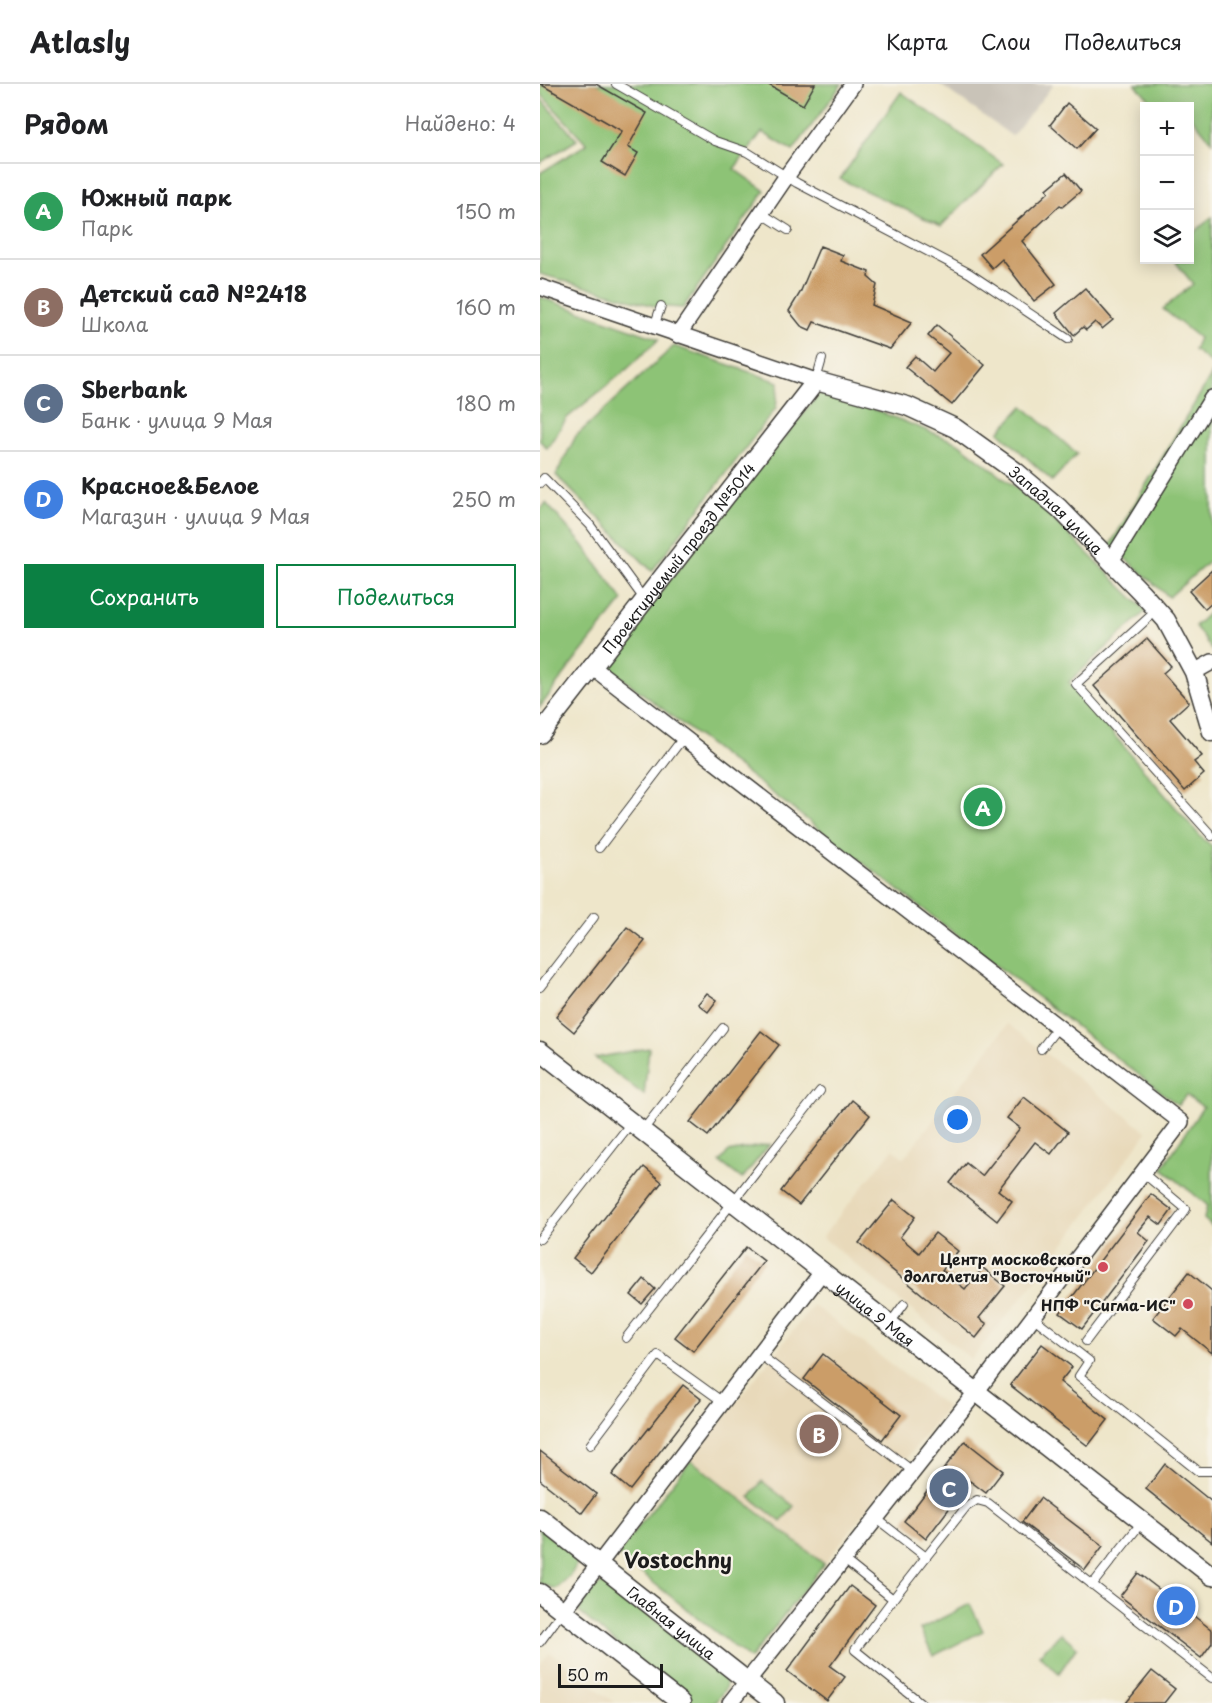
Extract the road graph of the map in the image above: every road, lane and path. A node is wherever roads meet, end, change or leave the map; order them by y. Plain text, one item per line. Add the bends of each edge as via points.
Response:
1 (616, 84) edge
2 (853, 84) edge
3 (786, 177) junction
4 (761, 213) junction
5 (788, 230) dead end
6 (540, 287) edge
7 (661, 306) dead end
8 (654, 327) junction
9 (678, 335) junction
10 (1068, 339) dead end
11 (822, 359) dead end
12 (816, 381) junction
13 (1212, 398) edge
14 (541, 478) edge
15 (1111, 561) junction
16 (645, 601) junction
17 (1157, 610) junction
18 (1212, 662) edge
19 (591, 666) junction
20 (1194, 672) junction
21 (541, 731) edge
22 (1212, 732) edge
23 (679, 744) junction
24 (1212, 836) edge
25 (599, 848) dead end
26 (594, 917) dead end
27 (540, 987) edge
28 (1058, 1027) junction
29 (723, 1028) dead end
30 (1041, 1049) dead end
31 (540, 1051) edge
32 (820, 1091) dead end
33 (637, 1127) junction
34 (1143, 1173) junction
35 (733, 1202) junction
36 (540, 1239) edge
37 (822, 1272) junction
38 (904, 1304) dead end
39 (1034, 1318) junction
40 (889, 1324) junction
41 (626, 1338) dead end
42 (1086, 1341) dead end
43 (759, 1354) junction
44 (976, 1392) junction
45 (723, 1402) junction
46 (590, 1445) dead end
47 (1212, 1471) edge
48 (914, 1472) junction
49 (540, 1518) edge
50 (877, 1519) junction
51 (1142, 1522) junction
52 (926, 1557) junction
53 (843, 1559) junction
54 (599, 1564) junction
55 (1212, 1576) edge
56 (1092, 1585) junction
57 (540, 1593) edge
58 (893, 1599) junction
59 (563, 1611) junction
60 (540, 1642) edge
61 (1212, 1678) edge
62 (747, 1682) junction
63 (681, 1703) edge
64 (730, 1703) edge
65 (775, 1703) edge
66 (921, 1703) edge

1 - 3 lane via 715,141 747,152
2 - 3 street
3 - 4 street
3 - 10 lane via 969,273
4 - 5 lane
4 - 9 street
6 - 8 street
7 - 8 lane
8 - 9 street
9 - 12 street
11 - 12 lane
12 - 15 street, Западная улица via 907,406 955,428 1059,508
12 - 16 street, Проектируемый проезд №5014
13 - 15 street
14 - 16 lane via 590,525
15 - 17 street, Западная улица
16 - 19 street, Проектируемый проезд №5014
17 - 20 street, Западная улица
17 - 24 lane via 1076,684
18 - 20 street
19 - 21 street, Проектируемый проезд №5014
19 - 23 street
20 - 22 street, Западная улица
23 - 25 lane
23 - 28 street
26 - 27 lane
28 - 30 lane
28 - 34 street via 1181,1122
29 - 33 lane
31 - 33 street, улица 9 Мая
32 - 35 lane
33 - 35 street, улица 9 Мая
33 - 36 lane
34 - 39 street
34 - 42 lane via 1186,1209
35 - 37 street, улица 9 Мая
35 - 41 lane
37 - 40 street, улица 9 Мая
37 - 43 street via 794,1316
38 - 40 lane
39 - 44 street
39 - 47 lane via 1089,1361 1079,1376 1198,1471
40 - 44 street, улица 9 Мая
43 - 45 street
43 - 48 lane
44 - 48 street
44 - 51 street, улица 9 Мая
45 - 46 lane via 658,1355
45 - 54 street
48 - 50 street
49 - 54 street, Главная улица
50 - 52 lane
50 - 53 street
51 - 55 street, улица 9 Мая
51 - 56 lane
52 - 56 lane via 966,1507 977,1500 988,1503
52 - 58 lane
53 - 58 lane
53 - 62 street
54 - 59 street
54 - 62 street, Главная улица
56 - 61 lane
57 - 59 street
58 - 66 lane via 855,1650
59 - 60 lane
59 - 63 street
62 - 64 street
62 - 65 street, Главная улица

